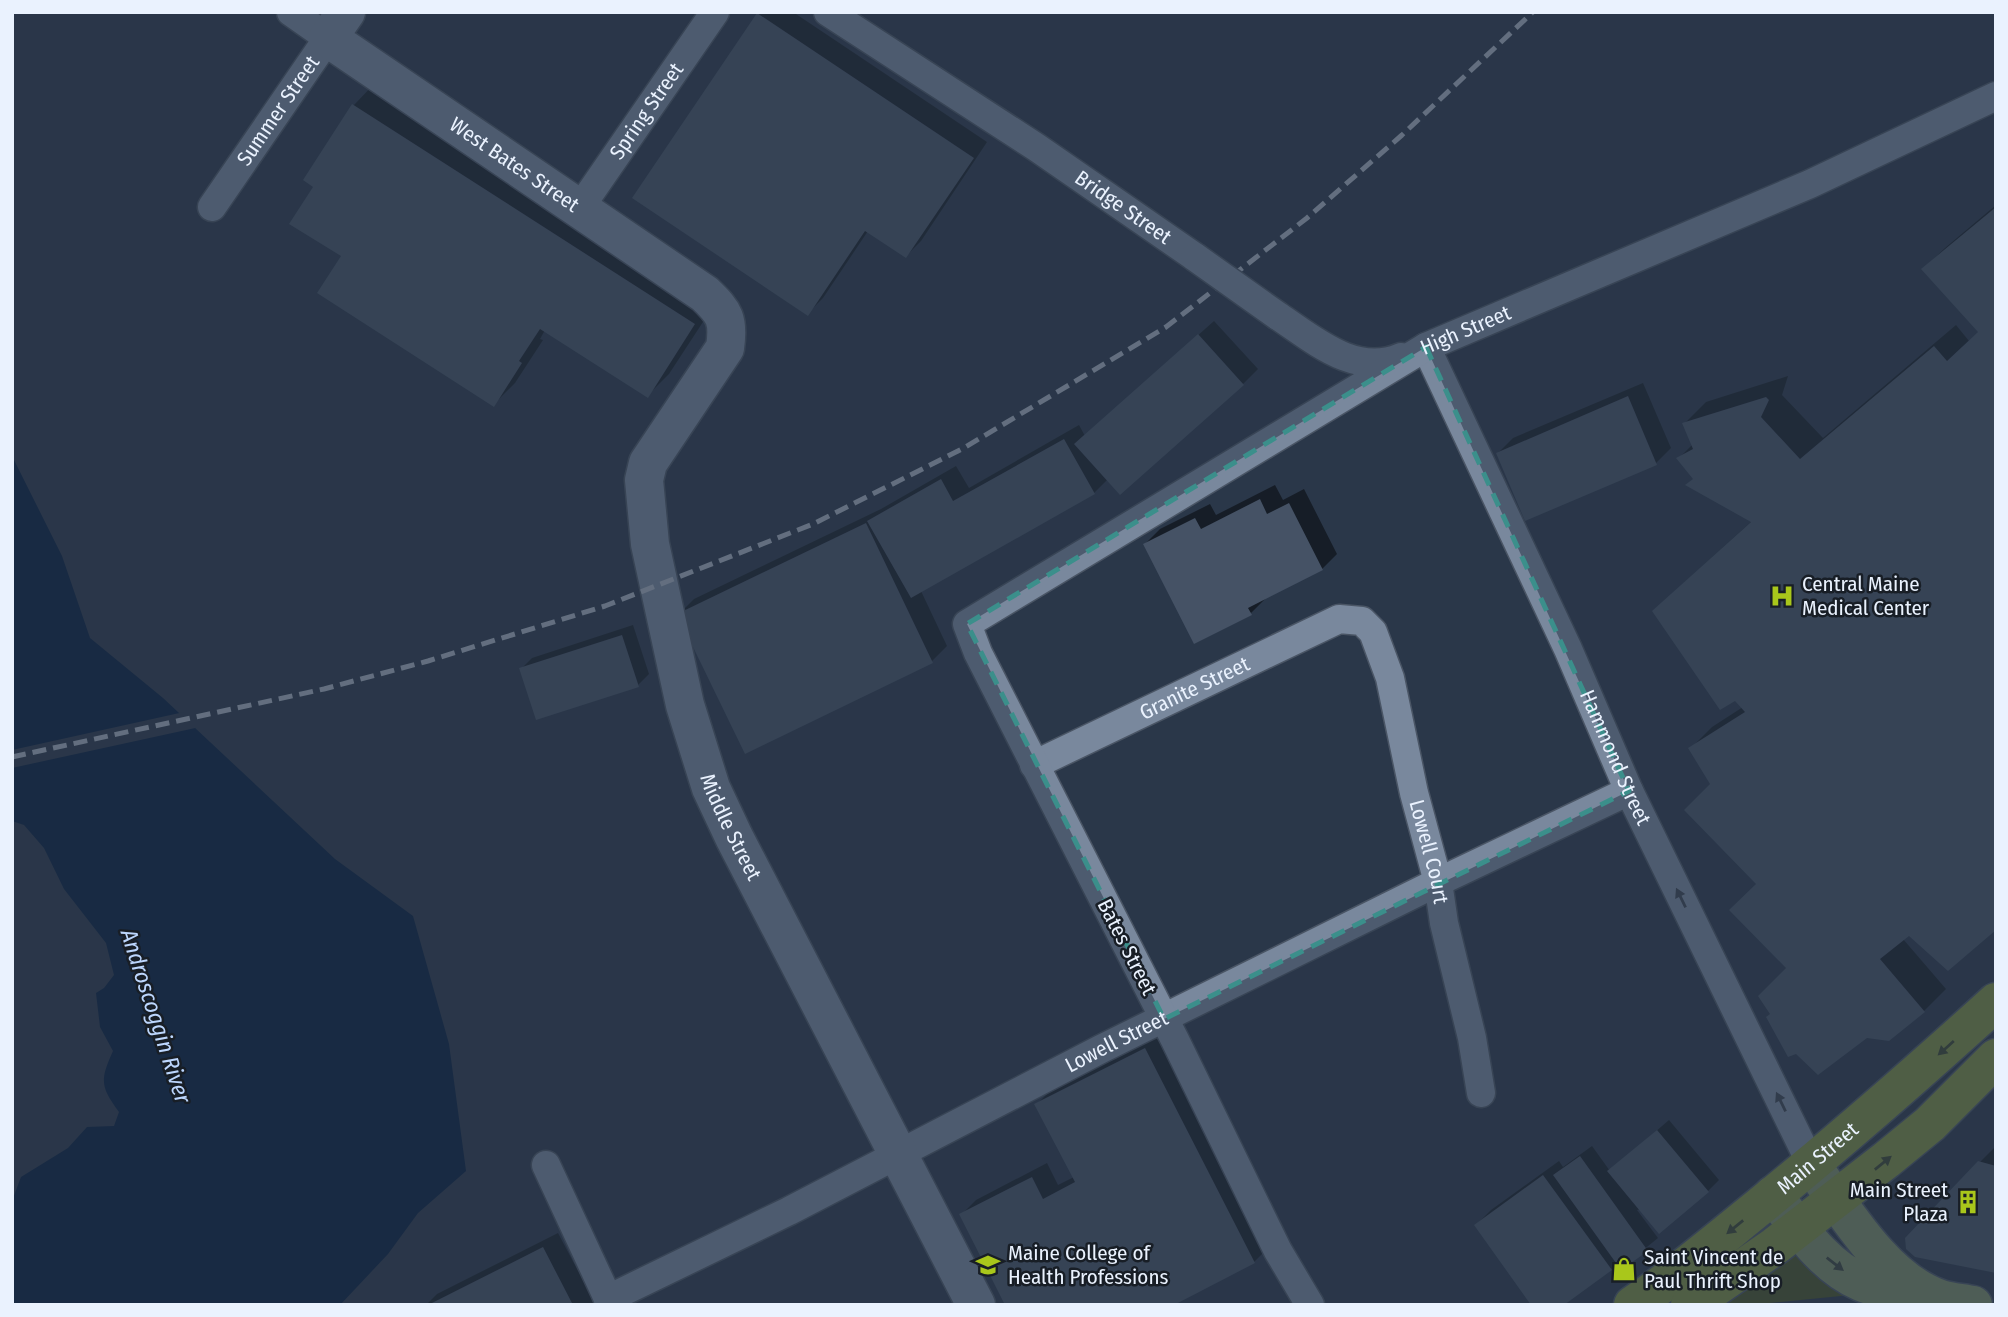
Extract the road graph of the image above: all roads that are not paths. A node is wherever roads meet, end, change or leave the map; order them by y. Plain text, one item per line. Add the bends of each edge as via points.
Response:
1 (291, 12) edge
2 (715, 12) edge
3 (828, 12) edge
4 (337, 25) edge
5 (1996, 96) edge
6 (212, 207) dead end
7 (579, 209) junction
8 (728, 327) joint
9 (1426, 347) junction
10 (1357, 619) joint
11 (967, 624) joint
12 (1034, 765) junction
13 (1629, 791) junction
14 (1438, 882) junction
15 (1996, 1002) edge
16 (1164, 1019) junction
17 (1996, 1058) edge
18 (1481, 1093) dead end
19 (899, 1156) junction
20 (1811, 1164) junction
21 (546, 1166) dead end
22 (1773, 1195) junction
23 (1836, 1199) junction
24 (1799, 1228) junction
25 (610, 1302) edge
26 (1957, 1302) edge
27 (976, 1305) edge
28 (1310, 1305) edge
29 (1633, 1305) edge
30 (1690, 1305) edge
31 (1890, 1305) edge

1 - 4 street, West Bates Street
2 - 7 street, Spring Street
3 - 9 street, Bridge Street, bridge via 1036,147 1334,352 1366,363 1395,360
4 - 6 street, Summer Street
4 - 7 street, West Bates Street
5 - 9 street, High Street via 1810,184
7 - 8 street, West Bates Street via 705,294 721,310
8 - 19 street, Middle Street via 720,357 648,463 644,480 650,544 685,705 710,788
9 - 11 street, High Street
9 - 13 street, Hammond Street via 1568,649
10 - 12 street, Granite Street via 1339,619
10 - 14 street, Lowell Court via 1373,632 1390,678
11 - 12 street, Bates Street
12 - 16 street, Bates Street
13 - 14 street, Lowell Street
20 -> 13 street, Hammond Street
14 - 16 street, Lowell Street
14 - 18 street, Lowell Court
15 -> 20 highway, Main Street
16 - 19 street, Lowell Street
16 - 28 street, Bates Street via 1278,1251
23 -> 17 highway, Main Street via 1930,1124
19 - 25 street, Lowell Street
19 - 27 street, Middle Street
20 - 22 highway, Main Street
20 - 23 main road
21 - 25 street
22 - 24 main road
22 -> 29 highway, Main Street
23 - 24 highway, Main Street
23 - 26 main road via 1888,1264 1917,1286
24 -> 26 main road via 1823,1255 1858,1281
24 - 30 highway, Main Street
26 - 31 main road

